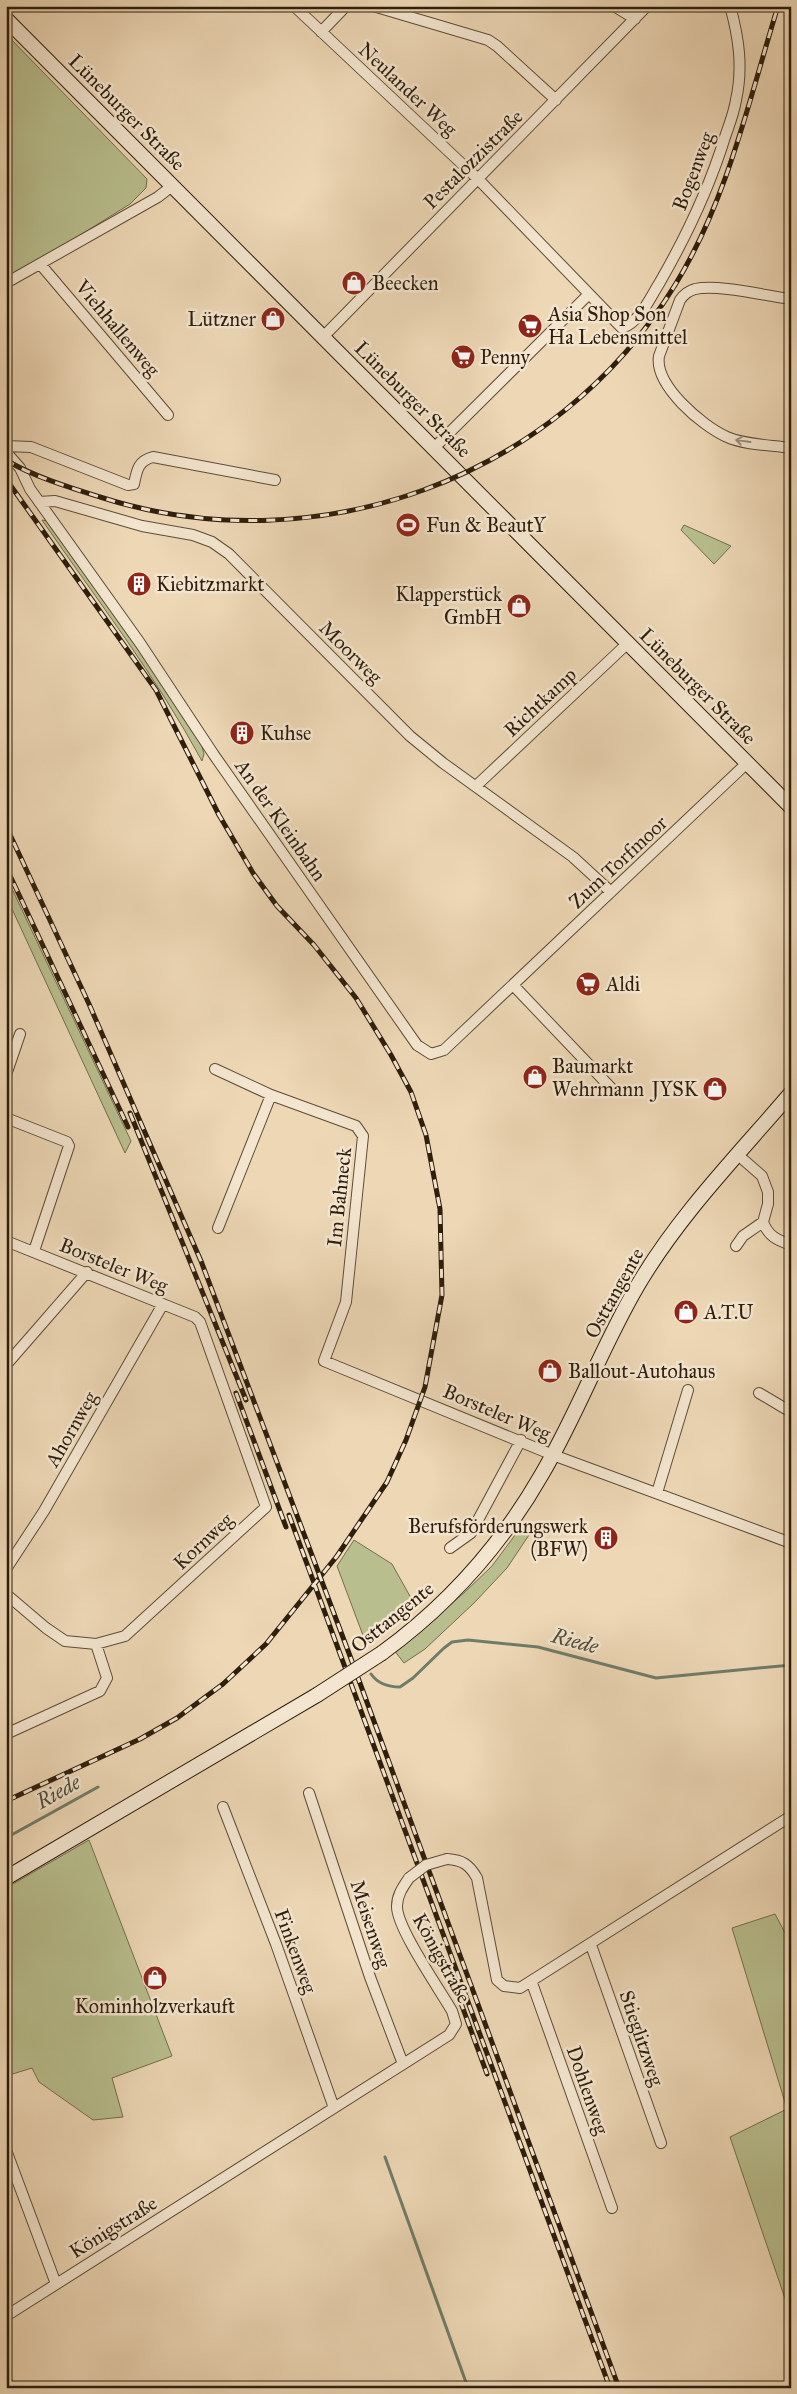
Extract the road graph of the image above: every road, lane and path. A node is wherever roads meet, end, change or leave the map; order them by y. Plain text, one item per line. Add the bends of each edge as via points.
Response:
1 (294, 6) edge
2 (346, 6) edge
3 (373, 6) edge
4 (614, 6) edge
5 (647, 6) edge
6 (730, 6) edge
7 (6, 19) edge
8 (635, 19) junction
9 (322, 32) junction
10 (556, 100) junction
11 (478, 179) junction
12 (172, 186) junction
13 (41, 265) junction
14 (6, 284) edge
15 (588, 295) junction
16 (791, 299) edge
17 (622, 328) joint
18 (323, 337) junction
19 (168, 415) dead end
20 (6, 446) edge
21 (434, 448) junction
22 (791, 448) edge
23 (6, 452) edge
24 (275, 480) dead end
25 (39, 502) junction
26 (628, 643) junction
27 (747, 763) junction
28 (476, 786) junction
29 (791, 807) edge
30 (611, 892) junction
31 (512, 985) junction
32 (20, 1034) dead end
33 (431, 1054) joint
34 (215, 1069) dead end
35 (6, 1075) edge
36 (613, 1090) dead end
37 (791, 1093) edge
38 (271, 1095) junction
39 (6, 1118) edge
40 (738, 1155) junction
41 (763, 1222) junction
42 (218, 1228) dead end
43 (6, 1241) edge
44 (791, 1245) edge
45 (736, 1246) dead end
46 (34, 1252) junction
47 (87, 1272) junction
48 (163, 1304) junction
49 (204, 1328) joint
50 (324, 1360) joint
51 (6, 1365) edge
52 (688, 1390) dead end
53 (759, 1394) dead end
54 (791, 1412) edge
55 (521, 1440) junction
56 (552, 1455) junction
57 (657, 1493) junction
58 (791, 1543) edge
59 (450, 1548) dead end
60 (6, 1569) edge
61 (6, 1594) edge
62 (96, 1644) junction
63 (6, 1734) edge
64 (309, 1793) dead end
65 (223, 1807) dead end
66 (791, 1816) edge
67 (6, 1878) edge
68 (591, 1945) junction
69 (532, 1983) junction
70 (403, 2064) junction
71 (334, 2108) junction
72 (661, 2143) dead end
73 (6, 2150) edge
74 (612, 2208) dead end
75 (56, 2284) junction
76 (6, 2316) edge

1 - 9 street, Neulander Weg
2 - 9 street
3 - 10 street via 488,40
4 - 8 street
5 - 8 street, Pestalozzistraße
6 - 17 street, Bogenweg via 740,51 740,76 736,102 718,160 679,249 635,321
7 - 12 main road, Lüneburger Straße
8 - 10 street, Pestalozzistraße
9 - 11 street, Neulander Weg
10 - 11 street, Pestalozzistraße
11 - 15 street, Neulander Weg
11 - 18 street, Pestalozzistraße
12 - 13 street
12 - 18 main road, Lüneburger Straße
13 - 14 street
13 - 19 street, Viehhallenweg
15 - 17 street, Neulander Weg
15 - 21 street
22 -> 16 street via 734,439 714,430 684,405 664,380 657,365 680,300 686,293 711,288
18 - 21 main road, Lüneburger Straße
20 - 24 street via 31,447 128,485 134,484 138,466 144,459 152,457
21 - 26 main road, Lüneburger Straße
23 - 25 street, An der Kleinbahn via 20,468
25 - 28 street, Moorweg via 55,501 212,542 229,554 410,736
25 - 33 street, An der Kleinbahn via 417,1045
26 - 27 main road, Lüneburger Straße
26 - 28 street, Richtkamp
27 - 29 main road, Lüneburger Straße
27 - 30 street, Zum Torfmoor
28 - 30 street, Moorweg via 574,857
30 - 31 street, Zum Torfmoor
31 - 33 street, Zum Torfmoor via 444,1050
31 - 36 street
32 - 35 street
34 - 38 street, Im Bahneck
37 - 40 main road, Osttangente
38 - 42 street
38 - 50 street, Im Bahneck via 356,1126 363,1136 346,1302
39 - 46 street via 70,1146
40 - 41 street via 762,1176 768,1192
40 - 56 main road, Osttangente via 680,1223 649,1266
41 - 44 street via 776,1240
41 - 45 street via 743,1236
43 - 46 street, Borsteler Weg
46 - 47 street, Borsteler Weg
47 - 48 street, Borsteler Weg
47 - 51 street
48 - 49 street, Borsteler Weg via 195,1317
48 - 60 street, Ahornweg via 44,1511
49 - 62 street, Kornweg via 266,1507 125,1636
50 - 55 street, Borsteler Weg
52 - 57 street
53 - 54 street
55 - 56 street, Borsteler Weg
55 - 59 street via 471,1533
56 - 57 street, Borsteler Weg
56 - 67 main road, Osttangente, bridge via 508,1527 472,1572 424,1620 382,1653 317,1695
57 - 58 street, Borsteler Weg
61 - 62 street, Kornweg via 65,1641
62 - 63 street via 107,1678 100,1691
64 - 70 street, Meisenweg via 370,1977
65 - 71 street, Finkenweg
66 - 68 street, Königstraße
68 - 69 street, Königstraße
68 - 72 street, Stieglitzweg
69 - 70 street, Königstraße, bridge via 512,1989 497,1980 477,1878 470,1867 460,1860 447,1859 426,1865 409,1878 399,1893 396,1907 401,1924 452,2011 456,2024 449,2035
69 - 74 street, Dohlenweg
70 - 71 street, Königstraße
71 - 75 street, Königstraße
73 - 75 street, Königstraße
75 - 76 street, Königstraße

